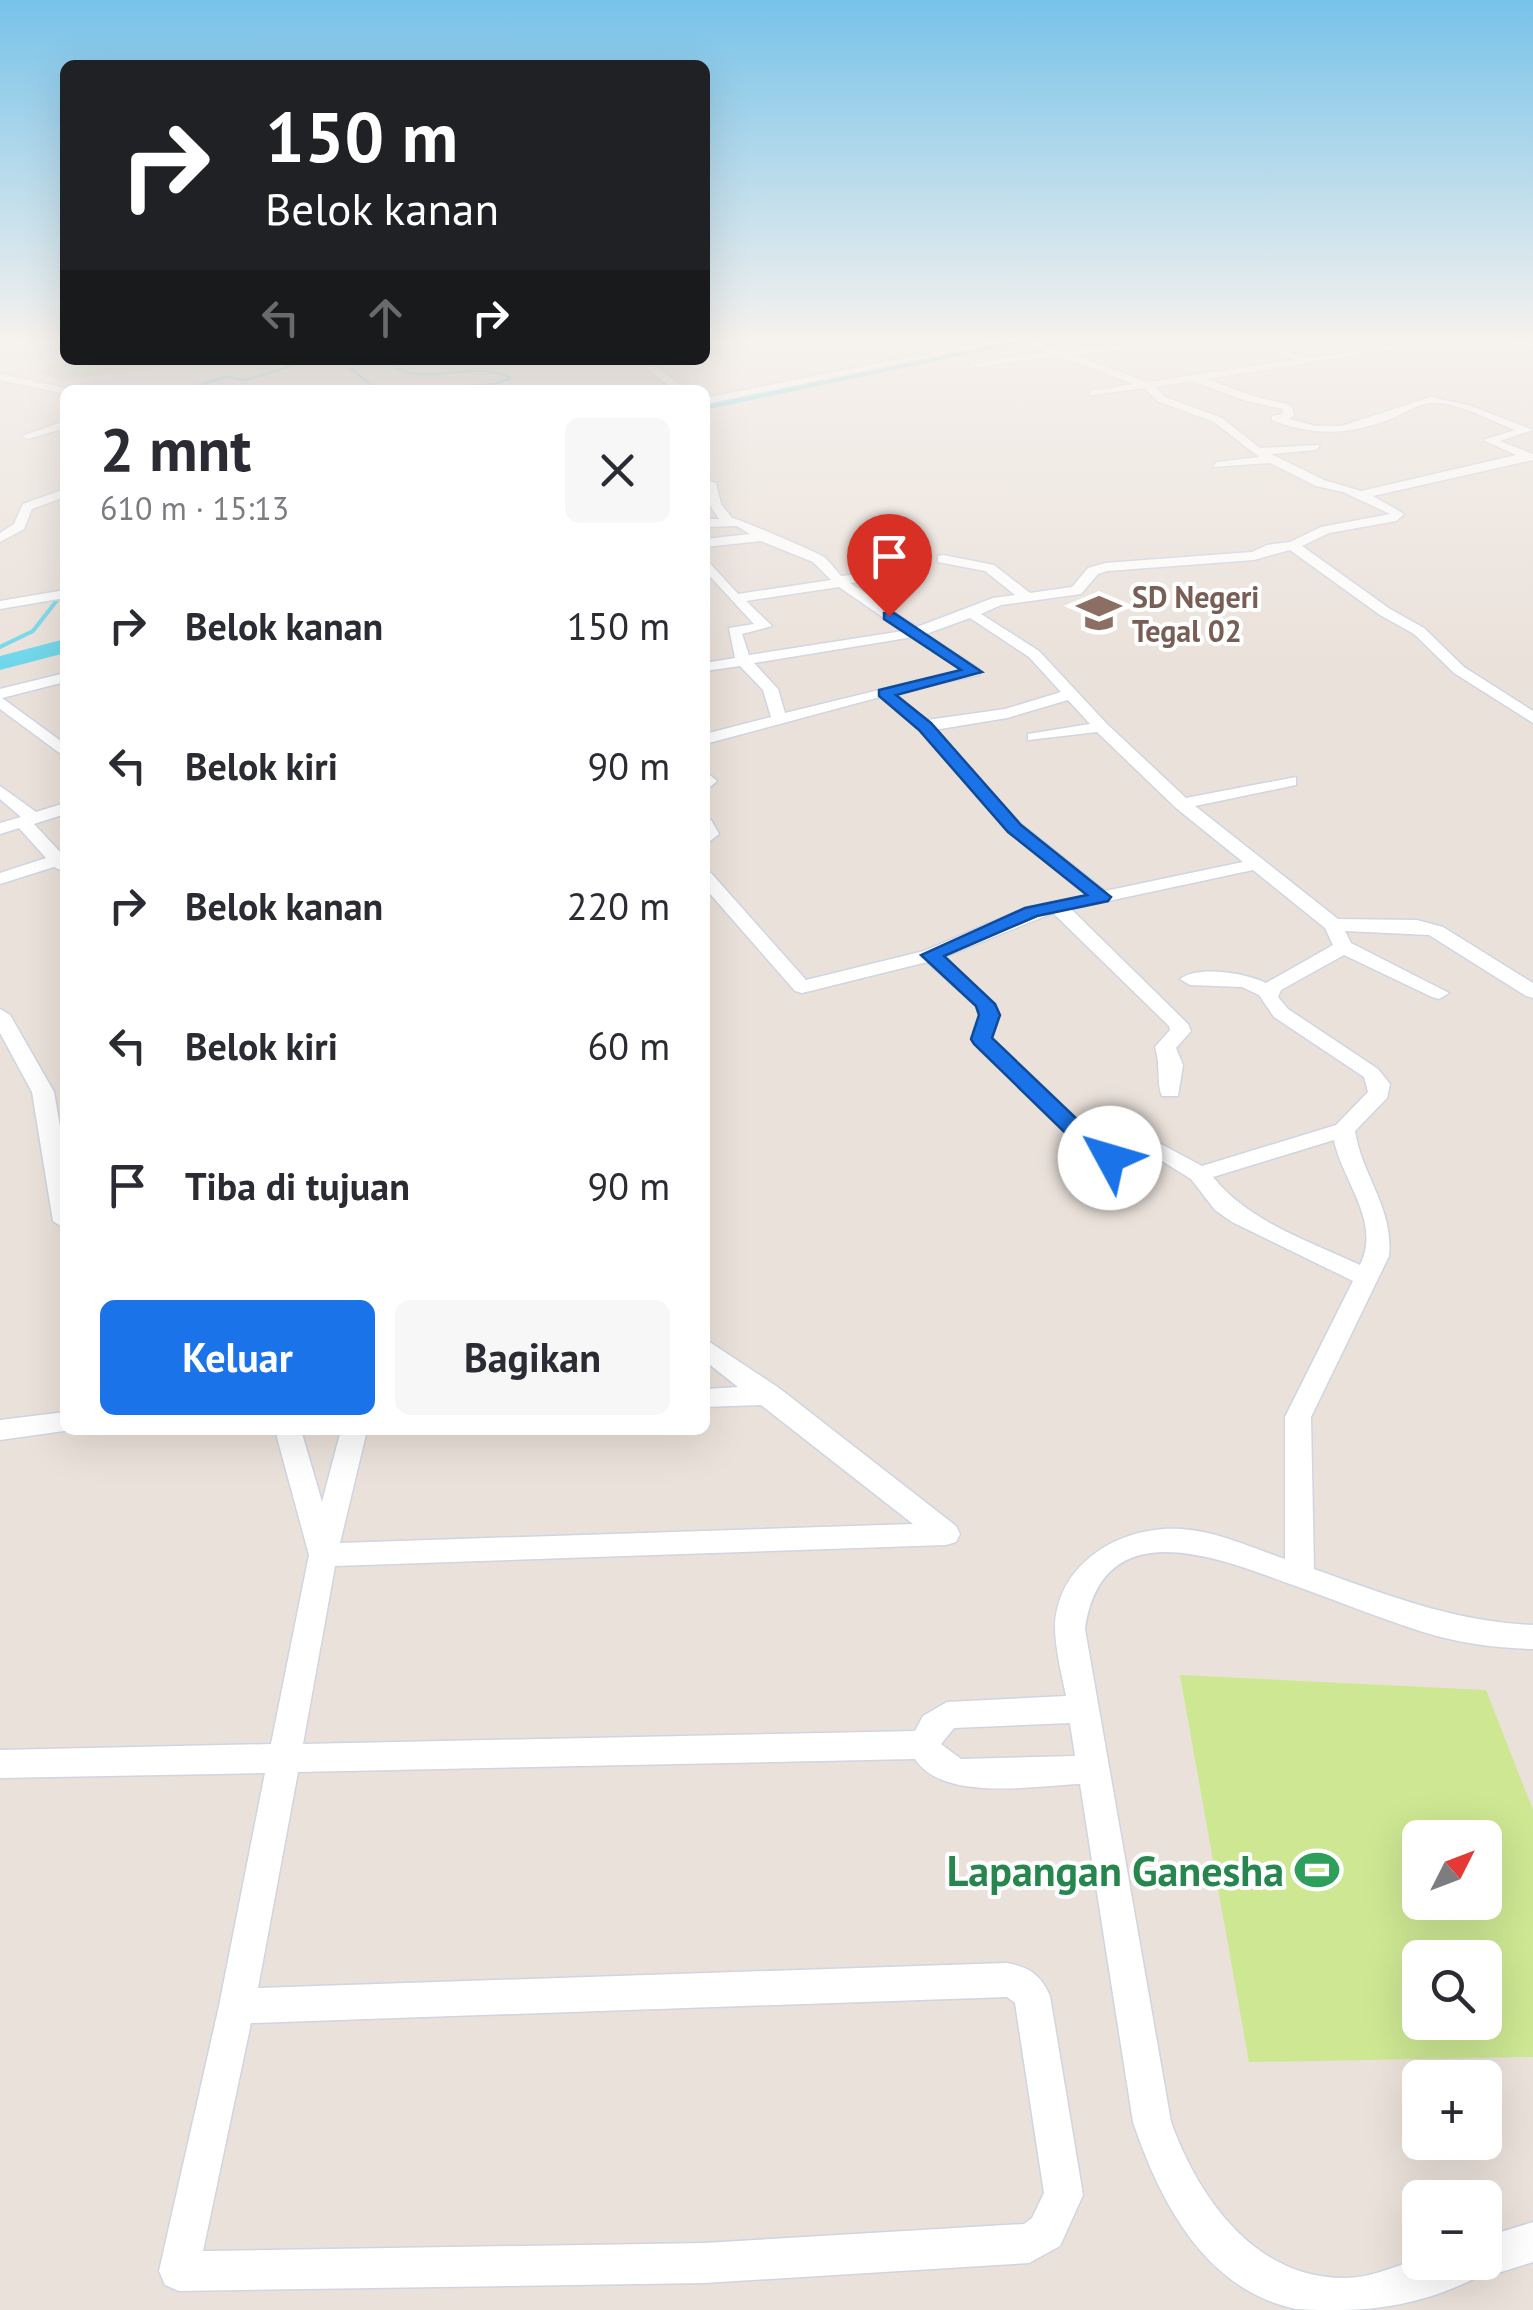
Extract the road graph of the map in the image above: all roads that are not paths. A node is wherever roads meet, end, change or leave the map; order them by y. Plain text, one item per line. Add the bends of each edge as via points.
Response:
1 (1255, 450) edge
2 (1284, 450) edge
3 (1258, 452) junction
4 (1529, 457) edge
5 (1272, 459) junction
6 (1217, 464) dead end
7 (710, 483) dead end
8 (60, 494) edge
9 (1358, 494) junction
10 (727, 520) junction
11 (710, 522) edge
12 (762, 536) junction
13 (0, 538) edge
14 (710, 542) edge
15 (1293, 546) junction
16 (943, 559) dead end
17 (710, 568) edge
18 (888, 574) dead end
19 (839, 581) junction
20 (1027, 597) junction
21 (58, 598) edge
22 (735, 599) junction
23 (0, 606) edge
24 (971, 613) junction
25 (765, 626) junction
26 (914, 633) junction
27 (792, 652) junction
28 (743, 660) junction
29 (710, 666) edge
30 (60, 679) edge
31 (884, 693) junction
32 (1071, 694) junction
33 (3, 705) edge
34 (779, 718) junction
35 (1533, 718) edge
36 (925, 726) junction
37 (1100, 727) junction
38 (1034, 736) dead end
39 (710, 738) edge
40 (60, 748) edge
41 (1290, 782) dead end
42 (0, 791) edge
43 (1182, 804) junction
44 (60, 810) edge
45 (29, 820) junction
46 (0, 829) edge
47 (60, 857) edge
48 (60, 862) edge
49 (1257, 864) junction
50 (0, 880) edge
51 (710, 883) edge
52 (1101, 897) junction
53 (1057, 906) junction
54 (1333, 925) junction
55 (1343, 947) junction
56 (930, 955) junction
57 (1190, 979) dead end
58 (1268, 992) junction
59 (1533, 992) edge
60 (1439, 993) dead end
61 (0, 1015) edge
62 (1170, 1091) dead end
63 (1344, 1130) junction
64 (1199, 1174) junction
65 (60, 1192) edge
66 (1367, 1278) junction
67 (710, 1352) edge
68 (770, 1394) junction
69 (710, 1398) edge
70 (60, 1423) edge
71 (0, 1430) edge
72 (289, 1435) edge
73 (353, 1435) edge
74 (323, 1555) junction
75 (1300, 1575) junction
76 (1533, 1637) edge
77 (1083, 1709) junction
78 (924, 1745) junction
79 (283, 1756) junction
80 (0, 1764) edge
81 (1093, 1770) junction
82 (237, 2006) junction
83 (1533, 2242) edge
84 (1502, 2252) edge
85 (1407, 2280) edge

1 - 3 street
2 - 3 street
3 - 5 street
4 - 9 street
5 - 6 street
5 - 9 street via 1320,484
7 - 10 street
8 - 13 street via 27,507 20,526
9 - 15 street via 1398,514 1325,530
10 - 11 street
10 - 12 street
12 - 14 street
12 - 19 street via 818,559
15 - 20 street via 1254,556 1106,567 1092,571 1076,591
15 - 35 street
16 - 20 street via 989,568
17 - 22 street
18 - 19 street
19 - 22 street
19 - 26 street
20 - 24 street
21 - 23 street
22 - 25 street
24 - 26 street
24 - 32 street via 1034,654
25 - 27 street
25 - 28 street via 734,630
26 - 27 street
26 - 31 street via 974,672
27 - 28 street
28 - 29 street
28 - 34 street via 770,690
30 - 33 street
31 - 34 street
31 - 36 street
32 - 36 street
32 - 37 street
33 - 40 street
34 - 39 street
36 - 52 street via 1014,828
37 - 38 street
37 - 43 street
41 - 43 street
42 - 45 street
43 - 49 street
44 - 45 street
45 - 46 street
45 - 47 street
48 - 50 street
49 - 52 street
49 - 54 street
51 - 56 street via 802,987
52 - 53 street
53 - 56 street
53 - 62 street via 1178,1024 1181,1030 1165,1047 1172,1064
54 - 55 street
54 - 59 street via 1436,931
55 - 58 street
55 - 60 street
56 - 64 street via 985,1004 989,1015 981,1039 1097,1151 1117,1158 1161,1151
57 - 58 street via 1246,981
58 - 63 street via 1271,1005 1379,1084 1380,1094
61 - 65 street via 43,1092
63 - 64 street
63 - 66 street via 1344,1145 1380,1224
64 - 66 street via 1240,1217
66 - 75 street via 1298,1417
67 - 68 street
68 - 69 street
68 - 74 street via 946,1534
70 - 71 street
72 - 74 street
73 - 74 street
74 - 79 street
75 - 76 street via 1459,1630
75 - 77 street via 1185,1540 1134,1546 1105,1560 1082,1581 1071,1603
77 - 78 street via 948,1716
77 - 81 street
78 - 79 street
78 - 81 street via 945,1769 962,1772
79 - 80 street
79 - 82 street
81 - 85 street via 1152,2122 1164,2164 1190,2210 1257,2274 1295,2290 1348,2298
82 - 82 street via 179,2271 704,2263 1028,2243 1046,2232 1064,2195 1032,1996 1008,1980
83 - 84 street

